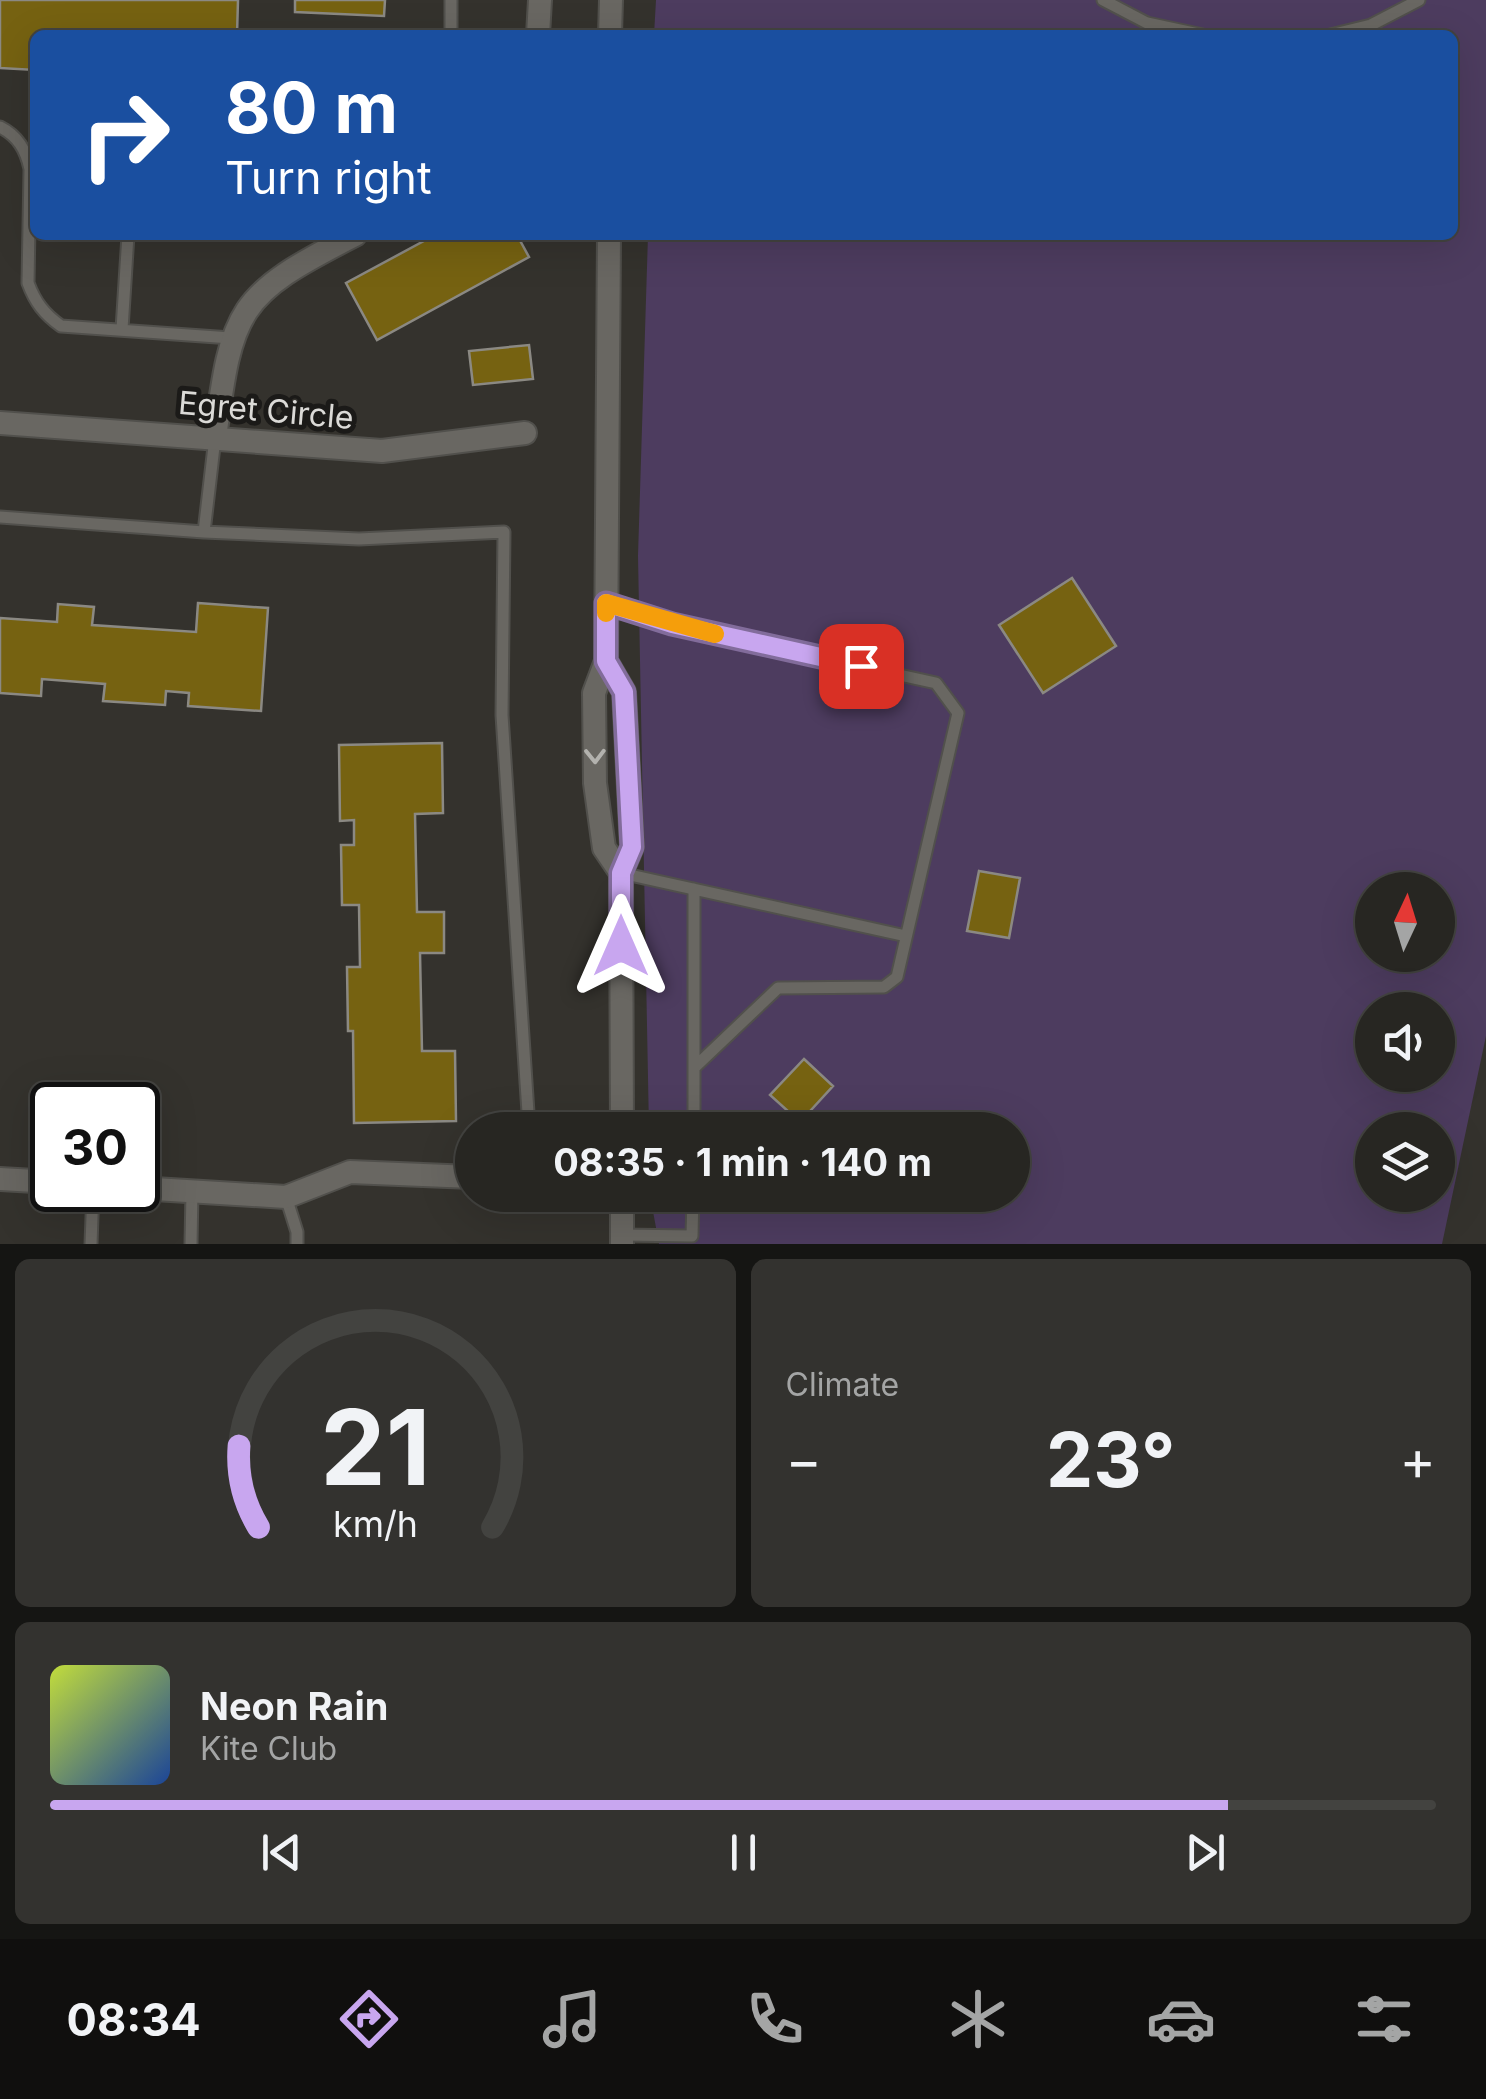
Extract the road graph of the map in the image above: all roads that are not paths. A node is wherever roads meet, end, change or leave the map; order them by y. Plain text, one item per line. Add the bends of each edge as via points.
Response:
1 (452, 0) edge
2 (540, 0) edge
3 (611, 0) edge
4 (1419, 0) edge
5 (1114, 2) edge
6 (451, 30) edge
7 (538, 30) edge
8 (610, 30) edge
9 (1178, 30) edge
10 (1350, 30) edge
11 (0, 127) edge
12 (128, 240) edge
13 (345, 240) edge
14 (609, 240) edge
15 (122, 330) junction
16 (231, 338) junction
17 (0, 423) edge
18 (525, 433) dead end
19 (215, 438) junction
20 (0, 517) edge
21 (204, 532) junction
22 (606, 603) junction
23 (606, 661) junction
24 (621, 873) junction
25 (694, 889) junction
26 (906, 936) junction
27 (696, 1066) junction
28 (528, 1112) edge
29 (622, 1112) edge
30 (695, 1112) edge
31 (455, 1176) edge
32 (0, 1178) edge
33 (30, 1180) edge
34 (160, 1189) edge
35 (192, 1191) junction
36 (286, 1197) junction
37 (93, 1212) edge
38 (622, 1212) edge
39 (693, 1212) edge
40 (622, 1240) edge
41 (91, 1244) edge
42 (190, 1244) edge
43 (297, 1244) edge

1 - 6 lane
2 - 7 street
3 - 8 street
4 - 10 lane
5 - 9 lane via 1147,24
11 - 15 lane via 18,140 30,170 28,282 34,300 61,326
12 - 15 lane
13 - 16 street via 272,282
14 - 22 street
15 - 16 lane
16 - 19 street
17 - 19 street, Egret Circle
18 - 19 street, Egret Circle via 382,451
19 - 21 lane
20 - 21 lane
21 - 28 lane via 359,539 504,532 502,716
22 - 23 street
22 - 26 lane via 936,683 958,713
23 - 24 street via 624,692 632,847
23 -> 24 street via 594,693 595,783 604,848
24 - 25 lane
24 - 29 street
25 - 26 lane
25 - 27 lane
26 - 27 lane via 897,977 884,987 778,988
27 - 30 lane
31 - 36 street via 350,1172
32 - 33 street
34 - 35 street
35 - 36 street
35 - 42 lane
36 - 43 lane
37 - 41 lane
38 - 40 street
39 - 40 lane via 692,1236

